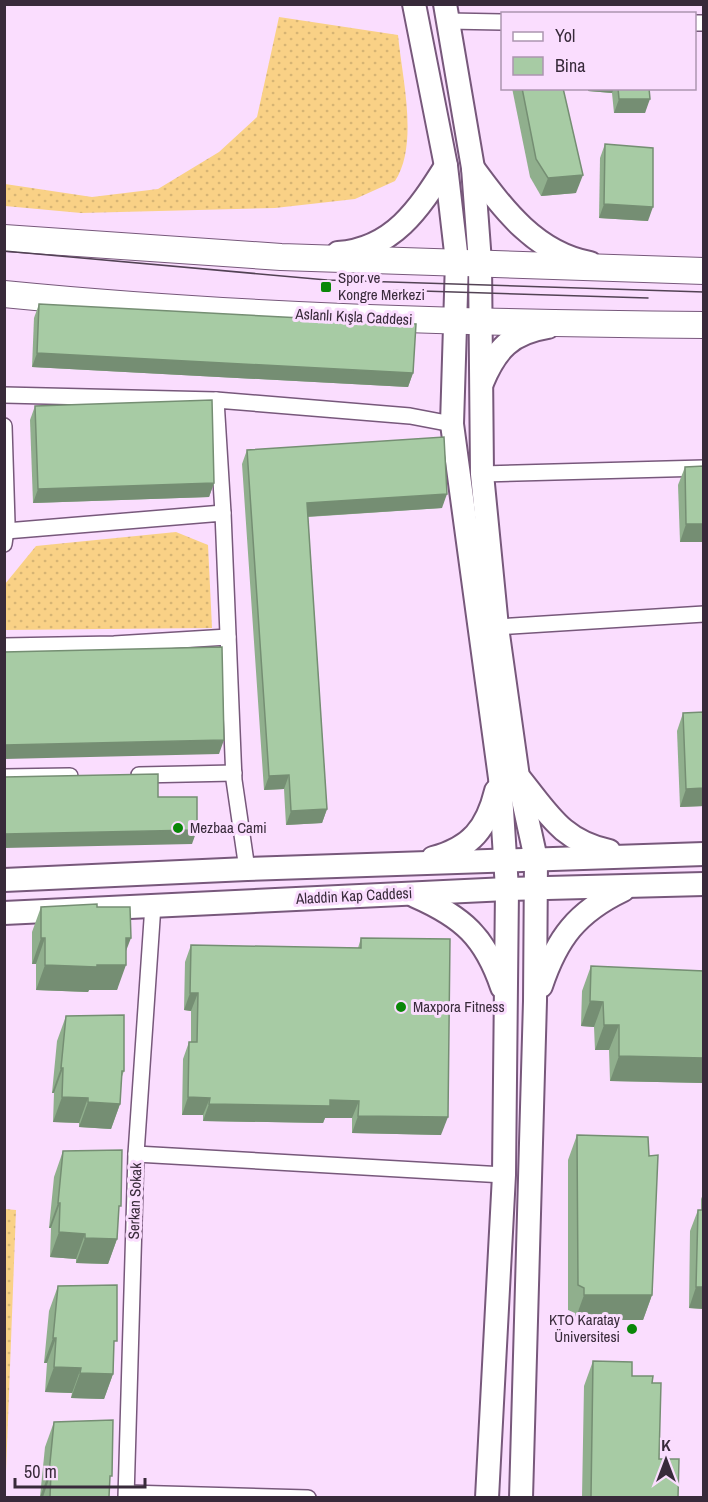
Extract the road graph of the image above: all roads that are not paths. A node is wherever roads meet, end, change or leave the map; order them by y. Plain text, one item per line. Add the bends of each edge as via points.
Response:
1 (414, 4) edge
2 (447, 13) edge
3 (501, 22) edge
4 (446, 166) junction
5 (473, 168) junction
6 (4, 238) edge
7 (281, 257) junction
8 (468, 261) junction
9 (609, 267) junction
10 (704, 271) edge
11 (4, 294) edge
12 (454, 321) junction
13 (479, 322) junction
14 (571, 324) junction
15 (704, 325) edge
16 (479, 390) junction
17 (4, 395) edge
18 (216, 400) junction
19 (452, 424) junction
20 (4, 426) edge
21 (704, 468) edge
22 (482, 474) junction
23 (223, 513) junction
24 (5, 537) edge
25 (704, 614) edge
26 (497, 627) junction
27 (228, 637) junction
28 (4, 646) edge
29 (234, 773) junction
30 (120, 775) edge
31 (86, 776) edge
32 (4, 777) edge
33 (509, 777) junction
34 (704, 854) edge
35 (631, 856) junction
36 (537, 859) junction
37 (505, 860) junction
38 (407, 864) junction
39 (247, 869) junction
40 (4, 880) edge
41 (704, 884) edge
42 (631, 886) junction
43 (507, 889) junction
44 (537, 889) junction
45 (408, 894) junction
46 (153, 905) junction
47 (4, 913) edge
48 (535, 1001) junction
49 (507, 1002) junction
50 (136, 1154) junction
51 (504, 1175) junction
52 (126, 1495) edge
53 (265, 1497) edge
54 (308, 1497) edge
55 (487, 1497) edge
56 (521, 1497) edge

1 - 4 street
2 - 3 street
2 - 5 street
4 - 7 street via 403,226 381,242 353,252
4 - 8 street
5 - 8 street
5 - 9 street via 506,213 536,240 573,260
6 - 7 main road
7 - 8 main road
8 - 9 main road
8 - 12 street
8 - 13 street
9 - 10 main road
11 - 12 main road, Aslanlı Kışla Caddesi via 130,307
12 - 13 main road, Aslanlı Kışla Caddesi
12 - 19 street
13 - 14 main road, Aslanlı Kışla Caddesi
13 - 16 street
14 - 15 main road, Aslanlı Kışla Caddesi
14 - 16 street via 530,330 510,341 492,359
16 - 22 street
17 - 18 street
18 - 19 street via 410,416
18 - 23 street
19 - 33 street
20 - 24 street
21 - 22 street
22 - 26 street
23 - 24 street
23 - 27 street
25 - 26 street
26 - 33 street
27 - 28 street
27 - 29 street
29 - 30 street
29 - 39 street
31 - 32 street
33 - 35 street via 563,832 591,847
33 - 36 street
33 - 37 street
33 - 38 street via 473,839 444,855
34 - 35 street, Aladdin Kap Caddesi
35 - 36 street, Aladdin Kap Caddesi
36 - 37 street, Aladdin Kap Caddesi
36 - 44 street
37 - 38 street, Aladdin Kap Caddesi
37 - 43 street
38 - 39 street, Aladdin Kap Caddesi
39 - 40 street, Aladdin Kap Caddesi
41 - 42 street, Aladdin Kap Caddesi
42 - 44 street, Aladdin Kap Caddesi
42 - 48 street via 595,903 568,928 548,964
43 - 44 street, Aladdin Kap Caddesi
43 - 45 street, Aladdin Kap Caddesi
43 - 49 street
44 - 48 street
45 - 46 street, Aladdin Kap Caddesi
45 - 49 street via 444,909 473,931 494,963
46 - 47 street, Aladdin Kap Caddesi
46 - 50 street, Serkan Sokak
48 - 56 street
49 - 51 street
50 - 51 street
50 - 52 street, Serkan Sokak
51 - 55 street
52 - 53 street
52 - 54 street

